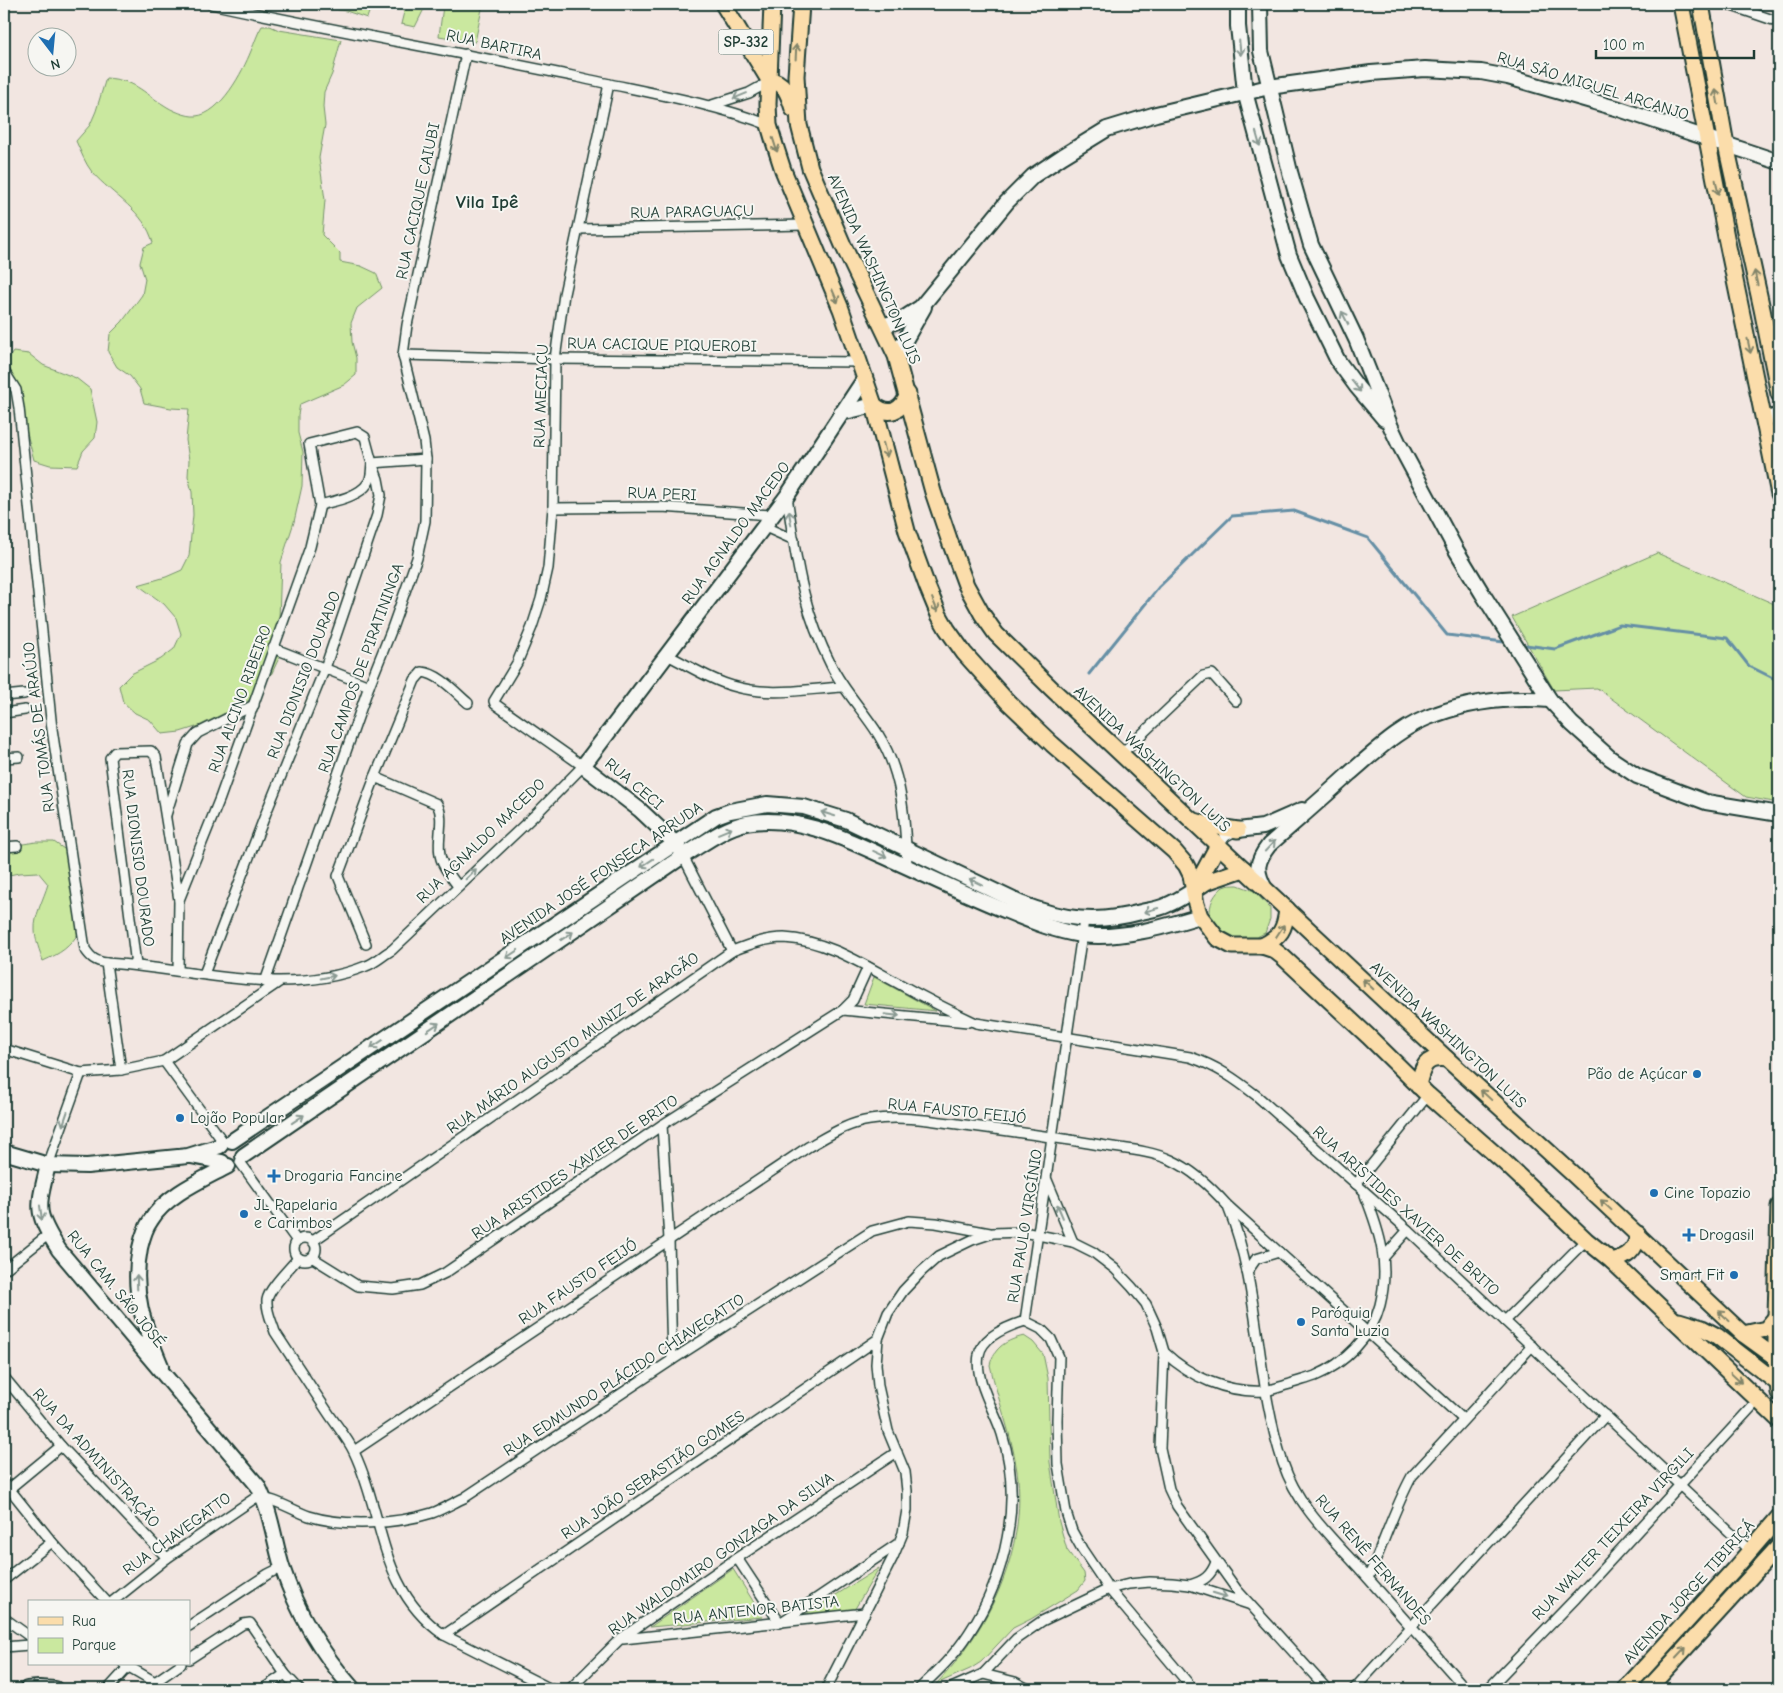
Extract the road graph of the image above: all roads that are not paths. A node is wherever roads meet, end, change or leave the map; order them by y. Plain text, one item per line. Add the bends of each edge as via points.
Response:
1 (210, 4) edge
2 (723, 4) edge
3 (772, 4) edge
4 (800, 4) edge
5 (1238, 4) edge
6 (1260, 4) edge
7 (1682, 4) edge
8 (1701, 4) edge
9 (1726, 4) edge
10 (1779, 22) edge
11 (743, 36) junction
12 (771, 41) junction
13 (466, 54) junction
14 (769, 81) junction
15 (609, 84) junction
16 (1269, 87) junction
17 (1245, 92) junction
18 (709, 106) junction
19 (769, 125) junction
20 (799, 125) junction
21 (1707, 139) junction
22 (1726, 145) junction
23 (1779, 162) edge
24 (806, 225) junction
25 (578, 229) junction
26 (929, 298) junction
27 (1307, 298) junction
28 (883, 326) junction
29 (1356, 339) junction
30 (403, 356) junction
31 (896, 356) junction
32 (555, 359) junction
33 (860, 362) junction
34 (4, 371) edge
35 (865, 378) junction
36 (908, 394) junction
37 (1779, 394) edge
38 (874, 405) junction
39 (841, 413) junction
40 (1772, 417) edge
41 (1391, 428) junction
42 (309, 444) joint
43 (426, 459) junction
44 (372, 463) junction
45 (1779, 494) edge
46 (787, 496) junction
47 (320, 505) junction
48 (553, 508) junction
49 (771, 515) junction
50 (763, 526) junction
51 (794, 540) junction
52 (273, 648) junction
53 (667, 655) junction
54 (325, 668) junction
55 (369, 686) junction
56 (843, 687) junction
57 (24, 694) dead end
58 (4, 696) edge
59 (1550, 700) junction
60 (1236, 701) dead end
61 (494, 702) joint
62 (468, 703) dead end
63 (254, 705) junction
64 (25, 710) dead end
65 (4, 712) edge
66 (1121, 754) junction
67 (19, 757) dead end
68 (4, 758) edge
69 (584, 766) junction
70 (375, 777) junction
71 (1316, 803) junction
72 (1779, 814) edge
73 (165, 818) junction
74 (1191, 819) junction
75 (1238, 830) junction
76 (676, 844) junction
77 (1218, 845) junction
78 (17, 846) dead end
79 (4, 847) edge
80 (906, 848) junction
81 (683, 856) junction
82 (907, 866) junction
83 (1244, 869) junction
84 (458, 886) junction
85 (1265, 889) junction
86 (1194, 890) junction
87 (179, 900) junction
88 (1287, 909) junction
89 (1200, 916) junction
90 (1084, 920) junction
91 (1082, 935) junction
92 (366, 944) dead end
93 (1262, 946) junction
94 (732, 951) junction
95 (106, 963) junction
96 (136, 965) junction
97 (868, 967) junction
98 (178, 970) junction
99 (204, 974) junction
100 (265, 982) junction
101 (279, 982) junction
102 (843, 1010) junction
103 (976, 1023) junction
104 (1067, 1038) junction
105 (4, 1049) edge
106 (1446, 1059) junction
107 (164, 1062) junction
108 (121, 1070) junction
109 (81, 1073) junction
110 (1423, 1090) junction
111 (662, 1125) junction
112 (1054, 1136) junction
113 (225, 1143) junction
114 (4, 1152) edge
115 (188, 1156) junction
116 (233, 1161) junction
117 (48, 1165) junction
118 (1047, 1179) junction
119 (1356, 1184) junction
120 (1364, 1191) junction
121 (1227, 1205) junction
122 (1779, 1206) edge
123 (1408, 1230) junction
124 (993, 1233) junction
125 (48, 1234) junction
126 (1038, 1234) junction
127 (1638, 1234) junction
128 (669, 1240) junction
129 (1586, 1240) junction
130 (297, 1241) junction
131 (313, 1241) junction
132 (1073, 1242) junction
133 (1279, 1252) junction
134 (1384, 1257) junction
135 (298, 1258) junction
136 (313, 1258) junction
137 (1612, 1261) junction
138 (4, 1270) edge
139 (1247, 1272) junction
140 (1777, 1315) edge
141 (1675, 1320) junction
142 (143, 1321) junction
143 (1026, 1321) junction
144 (1505, 1321) junction
145 (126, 1330) junction
146 (1368, 1333) junction
147 (1743, 1334) junction
148 (878, 1339) junction
149 (1532, 1346) junction
150 (1164, 1352) junction
151 (1778, 1359) edge
152 (672, 1360) junction
153 (4, 1377) edge
154 (166, 1378) junction
155 (1779, 1387) edge
156 (1265, 1391) junction
157 (1758, 1399) junction
158 (1606, 1415) junction
159 (1463, 1419) junction
160 (1779, 1420) edge
161 (60, 1446) junction
162 (354, 1451) junction
163 (897, 1452) junction
164 (1679, 1484) junction
165 (6, 1488) edge
166 (264, 1497) junction
167 (1779, 1517) edge
168 (377, 1524) junction
169 (52, 1542) junction
170 (900, 1543) junction
171 (1779, 1546) edge
172 (1750, 1551) junction
173 (167, 1558) junction
174 (737, 1558) junction
175 (1216, 1562) junction
176 (282, 1567) junction
177 (1368, 1578) junction
178 (4, 1580) edge
179 (1190, 1586) junction
180 (1108, 1589) junction
181 (105, 1600) edge
182 (114, 1600) edge
183 (1250, 1605) junction
184 (865, 1613) junction
185 (4, 1618) edge
186 (780, 1623) junction
187 (190, 1625) edge
188 (1411, 1627) junction
189 (28, 1635) edge
190 (444, 1635) junction
191 (620, 1639) junction
192 (28, 1645) edge
193 (4, 1647) edge
194 (190, 1658) edge
195 (127, 1666) edge
196 (130, 1666) edge
197 (179, 1666) edge
198 (285, 1674) junction
199 (983, 1674) junction
200 (155, 1682) junction
201 (27, 1689) edge
202 (55, 1689) edge
203 (108, 1689) edge
204 (163, 1689) edge
205 (263, 1689) edge
206 (299, 1689) edge
207 (352, 1689) edge
208 (551, 1689) edge
209 (570, 1689) edge
210 (826, 1689) edge
211 (919, 1689) edge
212 (949, 1689) edge
213 (1028, 1689) edge
214 (1193, 1689) edge
215 (1327, 1689) edge
216 (1354, 1689) edge
217 (1466, 1689) edge
218 (1488, 1689) edge
219 (1625, 1689) edge
220 (1648, 1689) edge

1 - 13 street, RUA BARTIRA
2 - 11 main road, SP-332
3 - 12 main road
20 -> 4 main road, AVENIDA WASHINGTON LUIS via 796,76
5 -> 17 street
6 - 16 street via 1261,51
7 - 21 main road
22 -> 8 main road
9 - 10 street
11 - 12 main road via 758,46
11 - 14 main road, SP-332
12 - 14 main road
13 - 15 street, RUA BARTIRA
13 - 30 street, RUA CACIQUE CAIUBI
14 -> 18 street via 743,95
14 - 19 main road
14 - 20 main road via 778,82 787,93
15 - 18 street, RUA BARTIRA
15 - 25 street, RUA MECIAÇU
16 - 17 street, RUA SÃO MIGUEL ARCANJO
16 - 21 street, RUA SÃO MIGUEL ARCANJO via 1416,70 1481,72 1619,109
29 -> 16 street via 1311,245
17 - 26 street, RUA SÃO MIGUEL ARCANJO via 1107,129 1063,156 1033,176 1007,202
17 -> 27 street via 1289,255
18 - 19 street, RUA BARTIRA
19 -> 24 main road
20 - 28 main road, AVENIDA WASHINGTON LUIS via 810,168 827,210
21 - 22 street, RUA SÃO MIGUEL ARCANJO
21 -> 40 main road
22 - 23 street, RUA SÃO MIGUEL ARCANJO
37 -> 22 main road
24 - 25 street, RUA PARAGUAÇU
24 -> 33 main road
25 - 32 street, RUA MECIAÇU
26 - 28 street, RUA SÃO MIGUEL ARCANJO via 910,315
26 - 31 street, RUA SÃO MIGUEL ARCANJO
27 - 29 street via 1352,368 1362,359
27 -> 41 street via 1338,361
28 - 31 main road, AVENIDA WASHINGTON LUIS
29 - 41 street
30 - 32 street, RUA CACIQUE PIQUEROBI
30 - 43 street, RUA CAMPOS DE PIRATININGA
31 - 36 main road, AVENIDA WASHINGTON LUIS
32 - 33 street, RUA CACIQUE PIQUEROBI
32 - 48 street, RUA MECIAÇU
33 - 35 main road
34 - 95 street, RUA TOMÁS DE ARAÚJO via 16,390 19,408 52,729 85,949 96,961
35 - 38 main road
35 - 39 street, RUA AGNALDO MACEDO
36 - 38 main road via 904,403 895,410 886,412
36 - 66 main road, AVENIDA WASHINGTON LUIS via 933,492 966,585 982,614 996,634
38 - 39 street
38 -> 86 main road via 907,532 947,629 1007,701 1174,852 1186,865
39 - 46 street, RUA AGNALDO MACEDO
40 - 45 main road via 1772,455
41 - 59 street via 1461,559
42 - 44 street, RUA DIONISIO DOURADO via 357,432 365,437
42 - 47 street, RUA ALCINO RIBEIRO
43 - 44 street
43 - 55 street, RUA CAMPOS DE PIRATININGA via 425,521 417,558
44 - 47 street via 371,477 360,491
44 - 54 street, RUA DIONISIO DOURADO via 381,495 377,515
46 - 49 street, RUA AGNALDO MACEDO
51 -> 46 street
47 - 52 street, RUA ALCINO RIBEIRO via 310,548
48 - 49 street, RUA PERI via 662,507
48 - 61 street, RUA MECIAÇU via 548,568 541,599 517,663
49 - 50 street, RUA AGNALDO MACEDO
50 - 51 street
50 - 53 street, RUA AGNALDO MACEDO
51 - 56 street via 810,614
52 - 54 street
52 - 63 street, RUA ALCINO RIBEIRO
53 - 56 street via 741,688 790,692
53 - 69 street, RUA AGNALDO MACEDO
54 - 55 street
54 - 99 street, RUA DIONISIO DOURADO
55 - 100 street, RUA CAMPOS DE PIRATININGA
56 - 80 street via 878,734 891,760 901,793
57 - 58 street
59 - 71 street via 1496,700 1436,714 1380,746
59 - 72 street via 1610,758 1637,776 1706,802
60 - 66 street via 1212,674 1203,676
61 - 69 street, RUA CECI
62 - 70 street via 437,677 428,672 419,674
63 - 73 street via 192,738
63 - 87 street, RUA ALCINO RIBEIRO
64 - 65 street
66 - 74 main road, AVENIDA WASHINGTON LUIS
67 - 68 street
69 - 76 street, RUA CECI via 640,810
84 -> 69 street, RUA AGNALDO MACEDO
70 - 84 street via 437,804 441,859
70 - 92 street via 338,876
71 - 75 street via 1262,827
85 -> 71 street via 1258,873 1260,856
73 - 87 street
73 - 96 street, RUA DIONISIO DOURADO via 154,754 150,751 112,754
74 - 75 main road
74 - 77 main road, AVENIDA WASHINGTON LUIS
75 - 77 street
80 -> 76 street, AVENIDA JOSÉ FONSECA ARRUDA via 846,820 804,807 767,804 716,816
76 - 81 street, RUA CECI
76 -> 113 street, AVENIDA JOSÉ FONSECA ARRUDA
77 - 83 main road, AVENIDA WASHINGTON LUIS
77 - 86 main road
78 - 79 street
80 - 82 street
90 -> 80 street, AVENIDA JOSÉ FONSECA ARRUDA via 1028,906
81 -> 82 street, AVENIDA JOSÉ FONSECA ARRUDA via 719,833 746,823 768,821 841,836
81 - 94 street, RUA CECI
116 -> 81 street, AVENIDA JOSÉ FONSECA ARRUDA
82 - 91 street, AVENIDA JOSÉ FONSECA ARRUDA via 1028,920
83 - 85 main road, AVENIDA WASHINGTON LUIS
83 - 86 main road via 1206,882
101 -> 84 street, RUA AGNALDO MACEDO via 309,981 368,966 392,950
85 - 88 main road, AVENIDA WASHINGTON LUIS
86 - 89 main road
86 -> 90 street, AVENIDA JOSÉ FONSECA ARRUDA via 1166,906 1108,920
87 - 98 street
93 -> 88 main road via 1283,930
106 -> 88 main road, AVENIDA WASHINGTON LUIS
89 - 91 street, AVENIDA JOSÉ FONSECA ARRUDA via 1113,936
89 - 93 main road via 1216,938 1232,946
90 - 91 street, RUA PAULO VIRGÍNIO
91 - 104 street, RUA PAULO VIRGÍNIO
93 - 110 main road via 1283,957
94 - 97 street, RUA MÁRIO AUGUSTO MUNIZ DE ARAGÃO via 755,942 782,938 808,941 844,953
94 - 131 street, RUA MÁRIO AUGUSTO MUNIZ DE ARAGÃO
95 - 96 street
95 - 108 street
96 - 98 street
97 - 102 street, RUA ARISTIDES XAVIER DE BRITO via 853,1000
97 - 103 street, RUA ARISTIDES XAVIER DE BRITO
98 - 99 street
99 - 100 street
100 - 101 street
101 - 107 street
102 -> 103 street, RUA ARISTIDES XAVIER DE BRITO
102 - 111 street, RUA ARISTIDES XAVIER DE BRITO
103 - 104 street, RUA ARISTIDES XAVIER DE BRITO
104 - 112 street, RUA PAULO VIRGÍNIO
104 - 119 street, RUA ARISTIDES XAVIER DE BRITO via 1190,1057 1209,1064 1258,1096
105 - 109 street
106 - 110 main road via 1429,1061 1421,1072
127 -> 106 main road, AVENIDA WASHINGTON LUIS
107 - 108 street
107 - 113 street
108 - 109 street
109 -> 117 street, RUA CAM. SÃO JOSÉ
110 - 119 street
110 - 129 main road
111 - 128 street
111 - 136 street, RUA ARISTIDES XAVIER DE BRITO via 445,1273 420,1285 393,1289 358,1286
112 - 118 street, RUA PAULO VIRGÍNIO
112 - 121 street, RUA FAUSTO FEIJÓ via 1171,1160 1192,1171
112 - 128 street, RUA FAUSTO FEIJÓ via 926,1120 868,1120 844,1127 808,1147
113 - 115 street, AVENIDA JOSÉ FONSECA ARRUDA
113 - 116 street via 219,1157
113 - 116 street via 241,1146
114 - 117 street
115 - 116 street
115 - 117 street via 86,1166
116 - 130 street
142 -> 116 street, AVENIDA JOSÉ FONSECA ARRUDA via 136,1274 143,1237 151,1219 179,1194
117 -> 125 street, RUA CAM. SÃO JOSÉ via 40,1200 40,1214
118 - 126 street, RUA PAULO VIRGÍNIO
132 -> 118 street
119 - 120 street, RUA ARISTIDES XAVIER DE BRITO
120 - 123 street, RUA ARISTIDES XAVIER DE BRITO
120 - 134 street
121 - 133 street, RUA FAUSTO FEIJÓ
121 - 139 street, RUA RENÊ FERNANDES
122 - 140 main road
123 - 134 street
123 - 144 street, RUA ARISTIDES XAVIER DE BRITO
124 - 126 street
124 - 148 street via 939,1256 922,1271 888,1313
124 - 152 street, RUA EDMUNDO PLÁCIDO CHIAVEGATTO via 909,1221 872,1231
125 - 138 street
125 - 145 street, RUA CAM. SÃO JOSÉ
126 - 132 street
126 - 143 street, RUA PAULO VIRGÍNIO
127 - 137 main road via 1637,1244 1630,1253
147 -> 127 main road, AVENIDA WASHINGTON LUIS
128 - 152 street
128 - 162 street, RUA FAUSTO FEIJÓ
129 - 137 main road
129 - 144 street
130 - 131 street via 307,1238
130 - 135 street via 294,1252
131 - 136 street via 317,1248
132 - 150 street via 1093,1252 1132,1286 1146,1304
133 - 139 street via 1256,1259
133 - 146 street, RUA FAUSTO FEIJÓ
134 - 146 street via 1380,1307
135 - 136 street
135 - 162 street via 272,1289 267,1299 268,1311 275,1332
137 - 141 main road
139 - 156 street, RUA RENÊ FERNANDES
140 - 147 main road via 1766,1329
140 - 151 main road
141 - 155 main road via 1717,1336
141 -> 157 main road
142 - 145 street
142 - 154 street, AVENIDA JOSÉ FONSECA ARRUDA
143 - 180 street, RUA PAULO VIRGÍNIO via 1041,1328 1051,1339 1059,1357 1058,1464 1066,1512 1072,1531
143 - 211 street via 1006,1327 988,1340 978,1359 986,1395 1002,1434 1012,1486 999,1569 988,1600 969,1633 943,1666
144 - 149 street, RUA ARISTIDES XAVIER DE BRITO
145 - 154 street, RUA CAM. SÃO JOSÉ
146 - 156 street via 1348,1355 1329,1369 1314,1377
146 - 159 street, RUA FAUSTO FEIJÓ
147 - 151 main road, AVENIDA WASHINGTON LUIS
148 - 163 street via 878,1386 888,1431
148 - 190 street, RUA JOÃO SEBASTIÃO GOMES
149 - 158 street, RUA ARISTIDES XAVIER DE BRITO
149 - 159 street
150 - 156 street via 1197,1376 1240,1389
150 - 175 street via 1160,1440 1164,1471 1178,1506
151 - 155 main road
152 - 168 street, RUA EDMUNDO PLÁCIDO CHIAVEGATTO via 464,1498 432,1513
153 - 161 street, RUA DA ADMINISTRAÇÃO
154 - 166 street, RUA CAM. SÃO JOSÉ
156 - 177 street, RUA RENÊ FERNANDES via 1276,1440 1291,1484 1317,1522
157 - 160 main road
157 - 164 street, RUA WALTER TEIXEIRA VIRGILI
158 - 164 street, RUA ARISTIDES XAVIER DE BRITO
158 - 188 street
159 - 177 street via 1412,1476
161 - 165 street
161 - 173 street, RUA DA ADMINISTRAÇÃO
162 - 168 street
163 - 170 street via 905,1472 907,1491
163 - 174 street, RUA WALDOMIRO GONZAGA DA SILVA
164 - 172 street, RUA ARISTIDES XAVIER DE BRITO
164 - 218 street, RUA WALTER TEIXEIRA VIRGILI
165 - 169 street
166 - 168 street, RUA EDMUNDO PLÁCIDO CHIAVEGATTO via 310,1516
166 - 173 street, RUA CHAVEGATTO via 241,1506
166 - 176 street
167 - 172 main road, AVENIDA JORGE TIBIRIÇÁ
168 - 190 street via 402,1590 428,1624
169 - 178 street
169 - 181 street
170 - 184 street
170 - 186 street
220 -> 171 main road
172 - 219 main road, AVENIDA JORGE TIBIRIÇÁ
173 - 182 street, RUA CHAVEGATTO
174 - 186 street
174 - 191 street, RUA WALDOMIRO GONZAGA DA SILVA
175 - 179 street via 1209,1576
175 - 183 street
176 - 187 street
176 - 207 street via 305,1622
177 - 188 street, RUA RENÊ FERNANDES
179 - 180 street via 1150,1582
179 -> 183 street
180 - 199 street via 1035,1625 1016,1639
180 - 214 street, RUA PAULO VIRGÍNIO
183 - 215 street
184 - 186 street, RUA ANTENOR BATISTA
184 - 210 street
185 - 189 street
186 - 191 street, RUA ANTENOR BATISTA
188 - 216 street
188 - 217 street, RUA RENÊ FERNANDES
190 - 208 street
191 - 209 street, RUA WALDOMIRO GONZAGA DA SILVA
192 - 193 street
194 - 198 street via 243,1624 250,1623
195 - 203 street
196 - 200 street
197 - 200 street
198 - 205 street
198 - 206 street
199 - 212 street
199 - 213 street via 1015,1682
200 - 204 street
201 - 202 street

